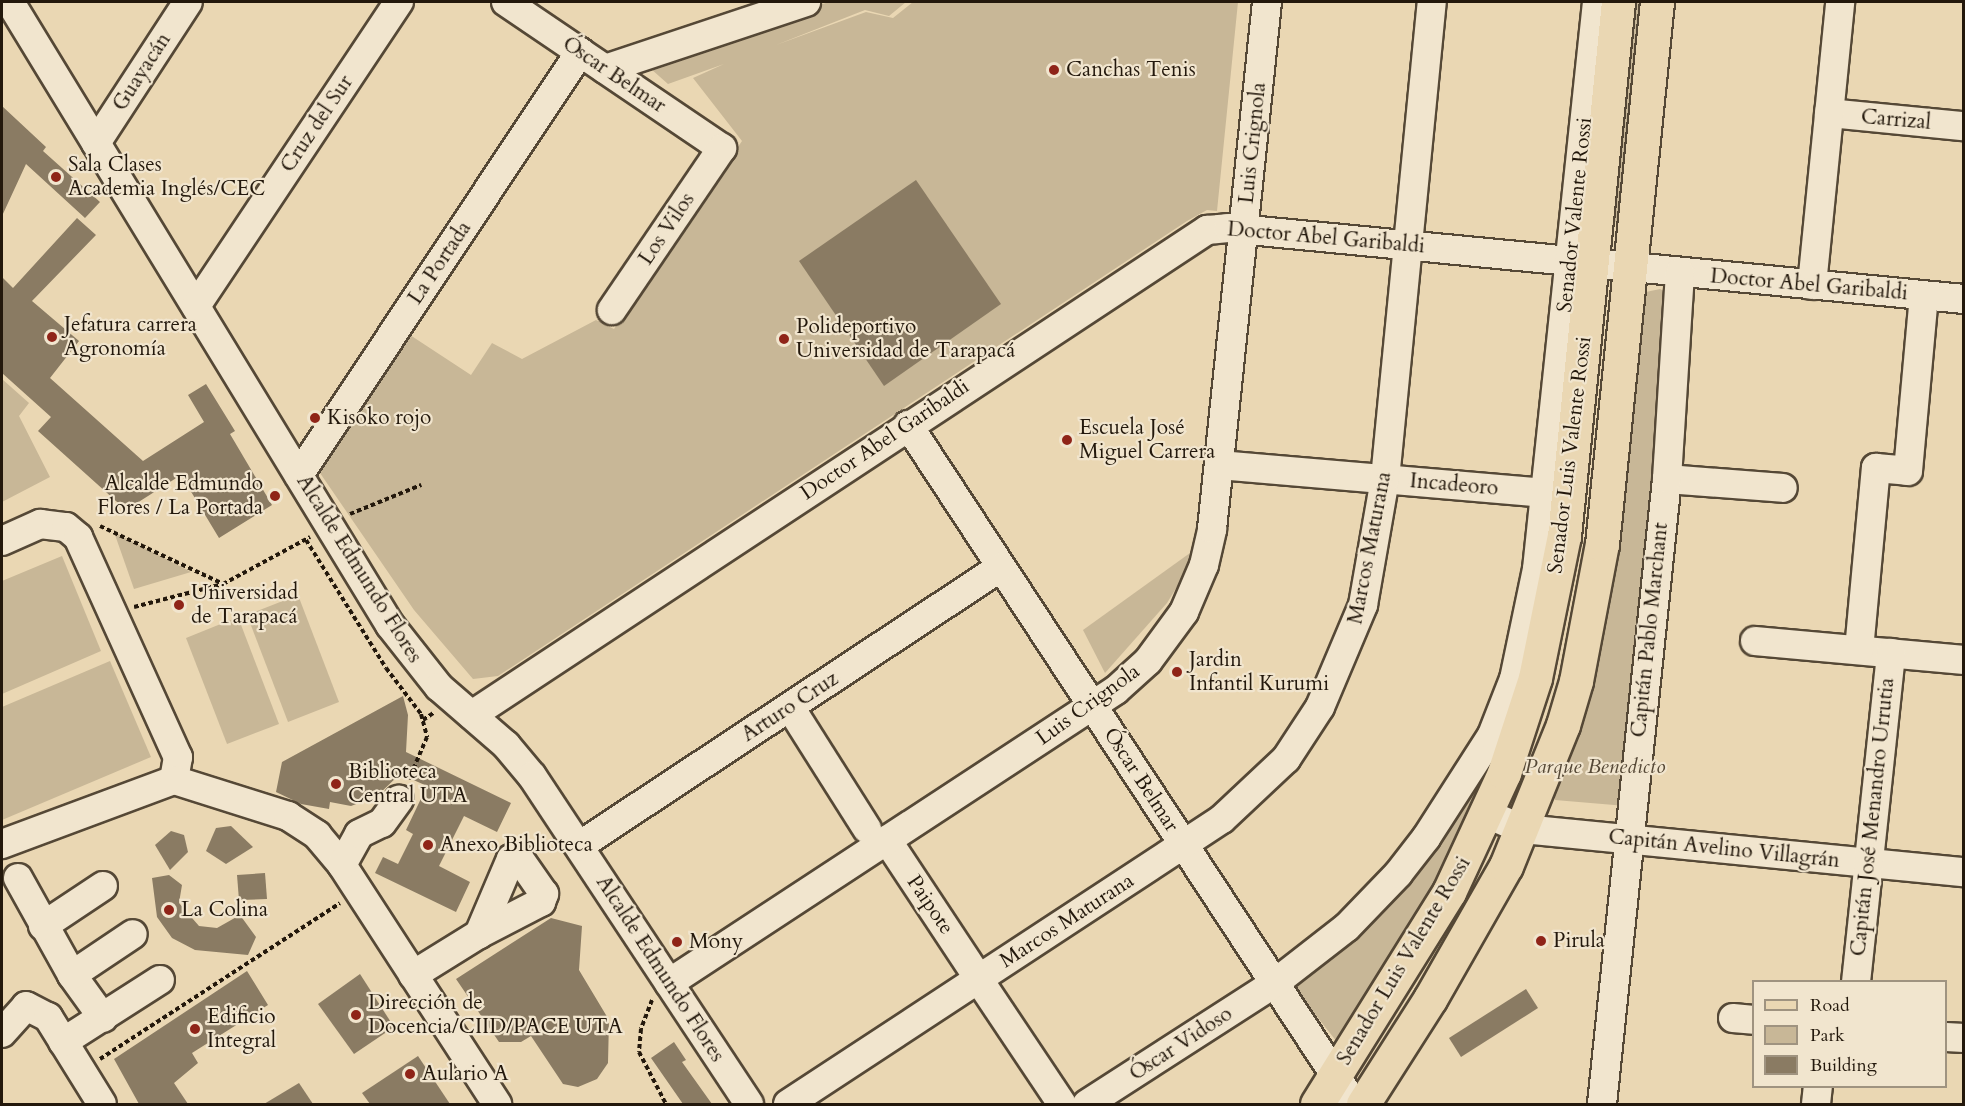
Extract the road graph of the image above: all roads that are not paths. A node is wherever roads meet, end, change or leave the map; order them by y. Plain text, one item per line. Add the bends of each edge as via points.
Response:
1 (10, 2) edge
2 (188, 2) edge
3 (399, 2) edge
4 (506, 2) edge
5 (806, 2) edge
6 (1267, 2) edge
7 (1432, 2) edge
8 (1597, 2) edge
9 (1618, 2) edge
10 (1657, 2) edge
11 (1840, 2) edge
12 (580, 52) junction
13 (605, 69) junction
14 (1829, 113) junction
15 (1962, 126) edge
16 (96, 142) junction
17 (722, 148) joint
18 (1244, 230) junction
19 (1407, 246) junction
20 (1580, 263) junction
21 (1630, 268) junction
22 (1680, 272) junction
23 (1812, 285) junction
24 (1924, 296) junction
25 (1964, 299) edge
26 (196, 306) junction
27 (612, 310) dead end
28 (908, 425) junction
29 (1220, 465) junction
30 (299, 475) junction
31 (1385, 479) junction
32 (1667, 479) junction
33 (1782, 488) dead end
34 (1546, 493) junction
35 (2, 541) edge
36 (1001, 567) junction
37 (1755, 641) dead end
38 (1859, 651) junction
39 (1891, 653) junction
40 (1964, 660) edge
41 (1092, 706) junction
42 (790, 707) junction
43 (472, 715) junction
44 (174, 780) junction
45 (399, 800) road end
46 (1487, 814) junction
47 (1523, 829) junction
48 (877, 835) junction
49 (1627, 839) junction
50 (2, 844) edge
51 (1184, 845) junction
52 (579, 846) junction
53 (1868, 863) junction
54 (1964, 872) edge
55 (347, 873) junction
56 (18, 878) dead end
57 (103, 886) dead end
58 (43, 926) junction
59 (133, 934) dead end
60 (479, 934) dead end
61 (72, 975) junction
62 (413, 975) junction
63 (976, 975) junction
64 (160, 980) dead end
65 (1856, 980) edge
66 (669, 983) junction
67 (1275, 983) junction
68 (102, 1018) junction
69 (2, 1033) edge
70 (1947, 1036) edge
71 (1964, 1038) edge
72 (63, 1042) junction
73 (1336, 1076) junction
74 (1818, 1088) edge
75 (102, 1104) edge
76 (497, 1104) edge
77 (749, 1104) edge
78 (788, 1104) edge
79 (1062, 1104) edge
80 (1087, 1104) edge
81 (1317, 1104) edge
82 (1354, 1104) edge
83 (1363, 1104) edge
84 (1602, 1104) edge
85 (1816, 1104) edge

1 - 16 street, Alcalde Edmundo Flores
2 - 16 street, Guayacán
3 - 26 street, Cruz del Sur
4 - 12 street, Óscar Belmar
5 - 13 street
6 - 18 street, Luis Crignola
7 - 19 street, Marcos Maturana
8 - 20 street, Senador Valente Rossi
9 - 20 main road, Senador Luis Valente Rossi
10 - 21 main road, Senador Luis Valente Rossi
11 - 14 street
12 - 13 street, Óscar Belmar
12 - 30 street, La Portada
13 - 17 street, Óscar Belmar
14 - 15 street, Carrizal
14 - 23 street
16 - 26 street, Alcalde Edmundo Flores
17 - 27 street, Los Vilos
18 - 19 street, Doctor Abel Garibaldi
18 - 28 street, Doctor Abel Garibaldi via 1217,228 1197,233
18 - 29 street, Luis Crignola
19 - 20 street, Doctor Abel Garibaldi
19 - 31 street, Marcos Maturana
20 - 21 street, Doctor Abel Garibaldi
20 - 34 street, Senador Valente Rossi
20 - 46 main road, Senador Luis Valente Rossi via 1564,536 1535,678
21 - 22 street, Doctor Abel Garibaldi
21 - 47 main road, Senador Luis Valente Rossi via 1592,608 1563,725
22 - 23 street, Doctor Abel Garibaldi
22 - 32 street, Capitán Pablo Marchant
23 - 24 street, Doctor Abel Garibaldi
24 - 25 street, Doctor Abel Garibaldi
24 - 38 street, Capitán José Menandro Urrutia via 1908,471 1876,468
26 - 30 street, Alcalde Edmundo Flores
28 - 36 street, Óscar Belmar
28 - 43 street, Doctor Abel Garibaldi
29 - 31 street, Incadeoro
29 - 41 street, Luis Crignola via 1208,547 1184,612 1148,662
30 - 43 street, Alcalde Edmundo Flores via 316,532 414,659
31 - 34 street, Incadeoro
31 - 51 street, Marcos Maturana via 1363,605 1320,707 1265,782
32 - 33 street
32 - 49 street, Capitán Pablo Marchant
34 - 67 street, Senador Valente Rossi via 1523,648 1505,706 1487,745 1398,874 1324,947
35 - 44 street via 40,524 66,527 78,537 178,757
36 - 41 street, Óscar Belmar
36 - 42 street, Arturo Cruz
37 - 38 street
38 - 39 street
39 - 40 street
39 - 53 street, Capitán José Menandro Urrutia
41 - 48 street, Luis Crignola
41 - 51 street, Óscar Belmar
42 - 48 street, Paipote
42 - 52 street, Arturo Cruz
43 - 52 street, Alcalde Edmundo Flores via 519,760
44 - 50 street
44 - 55 street via 304,823
45 - 55 street via 382,823 359,834
46 - 47 street, Capitán Avelino Villagrán
46 - 73 main road, Senador Luis Valente Rossi via 1432,924
47 - 49 street, Capitán Avelino Villagrán
47 - 83 main road, Senador Luis Valente Rossi via 1471,929
48 - 63 street, Paipote
48 - 66 street, Luis Crignola
49 - 53 street, Capitán Avelino Villagrán
49 - 84 street, Capitán Pablo Marchant
51 - 63 street, Marcos Maturana
51 - 67 street, Óscar Belmar
52 - 66 street, Alcalde Edmundo Flores
53 - 54 street, Capitán Avelino Villagrán
53 - 65 street, Capitán José Menandro Urrutia
55 - 62 street
56 - 58 street
57 - 58 street
58 - 61 street
59 - 61 street
60 - 62 street
61 - 68 street
62 - 76 street
63 - 78 street, Marcos Maturana
63 - 79 street, Paipote
64 - 68 street
66 - 77 street, Alcalde Edmundo Flores
67 - 73 street, Óscar Belmar
67 - 80 street, Óscar Vidoso
68 - 72 street
69 - 72 street via 26,1006 48,1017
70 - 71 street
72 - 75 street
73 - 81 main road, Senador Luis Valente Rossi
73 - 82 street, Óscar Belmar
74 - 85 street

